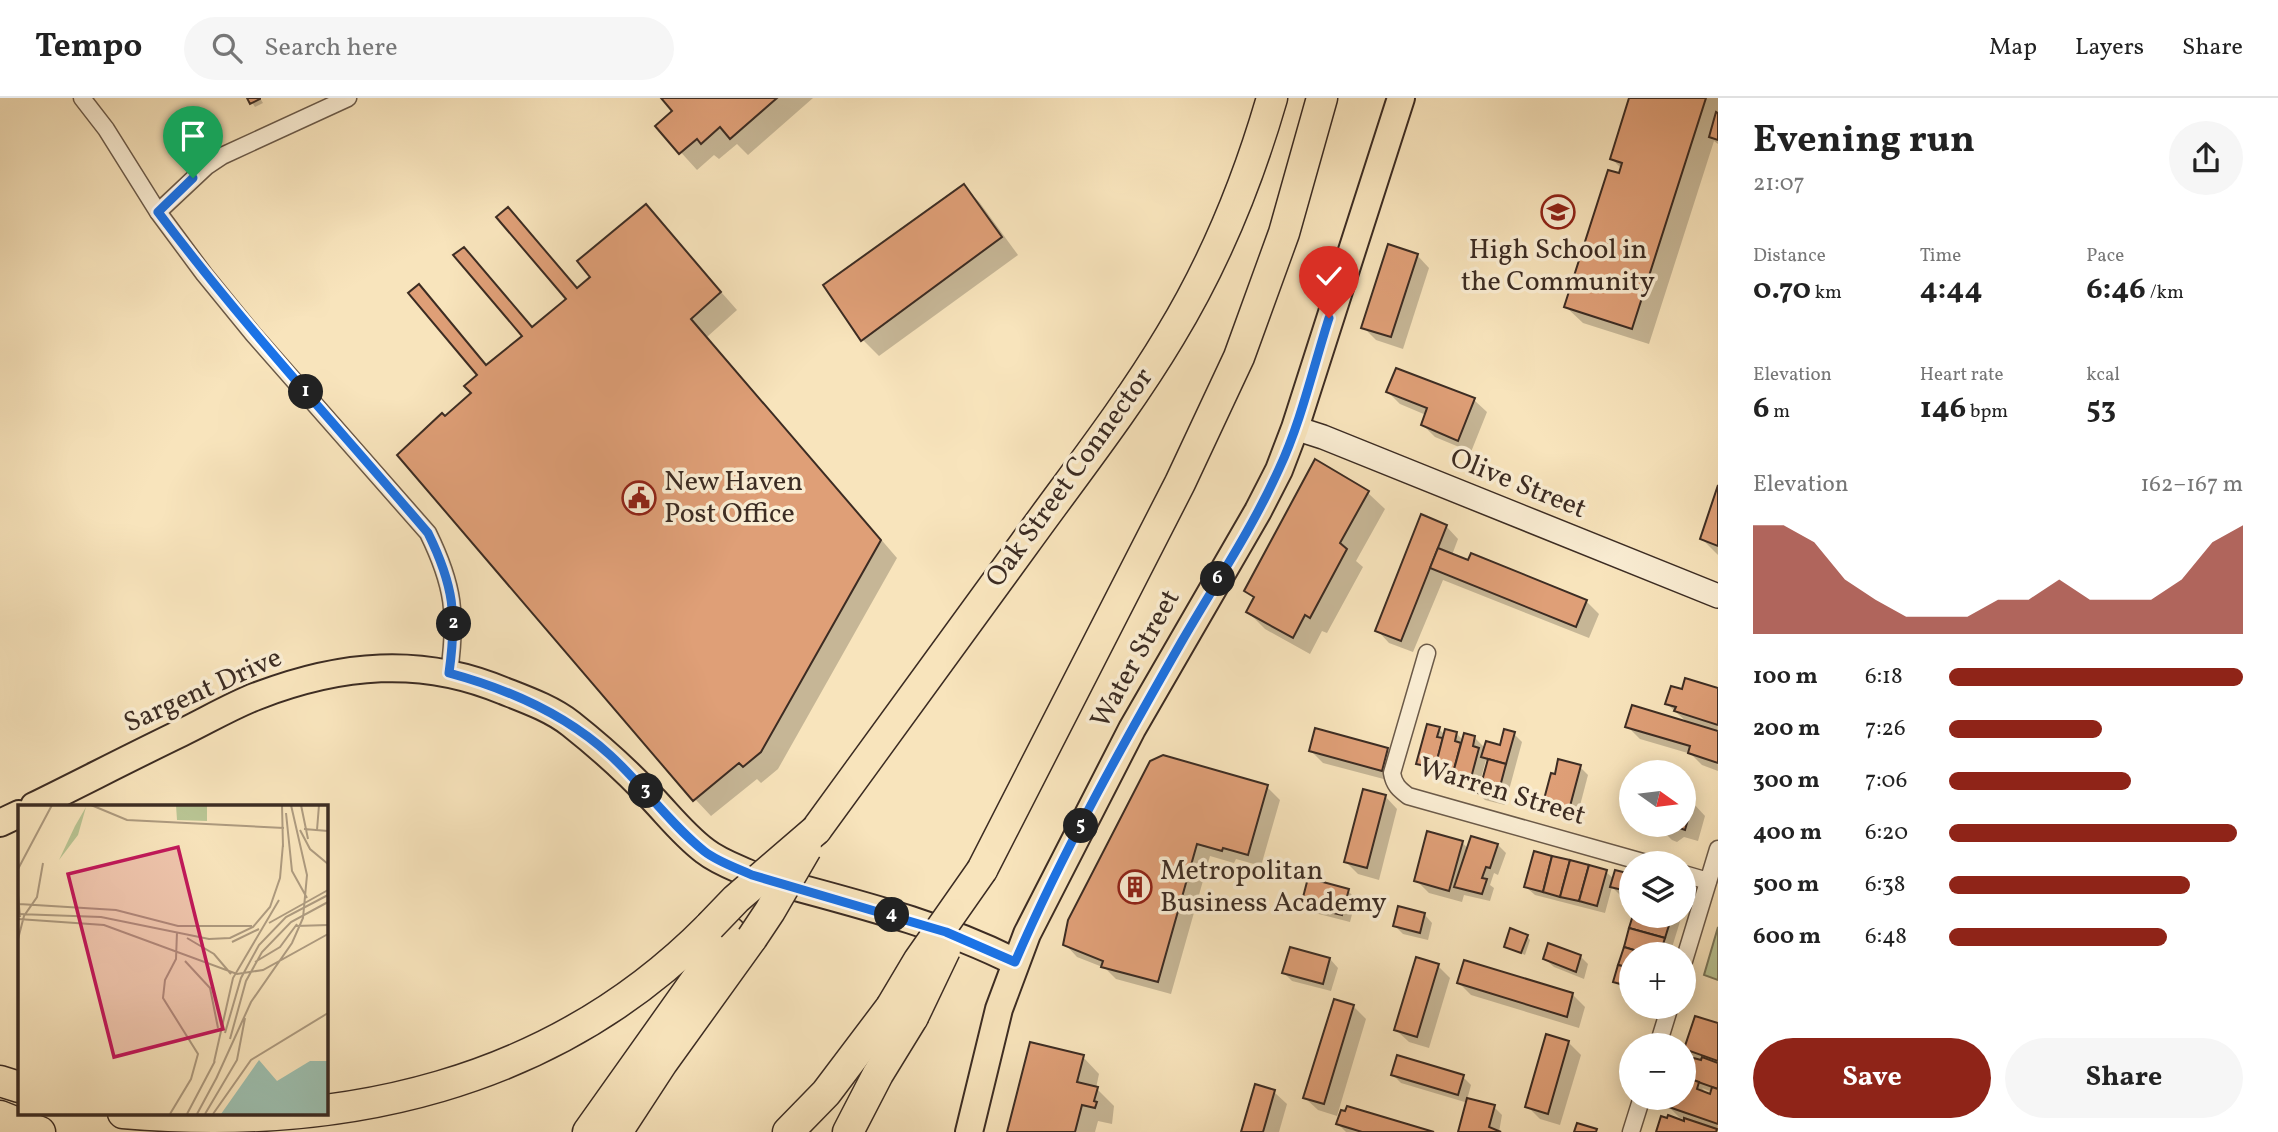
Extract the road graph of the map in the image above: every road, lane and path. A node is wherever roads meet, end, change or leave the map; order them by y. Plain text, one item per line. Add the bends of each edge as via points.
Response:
1 (82, 98) edge
2 (348, 98) edge
3 (1401, 98) edge
4 (1271, 100) edge
5 (1319, 106) edge
6 (158, 212) junction
7 (1295, 428) junction
8 (1718, 596) edge
9 (1427, 653) dead end
10 (449, 673) junction
11 (38, 805) edge
12 (18, 814) edge
13 (0, 823) edge
14 (816, 830) junction
15 (1718, 849) edge
16 (1619, 855) edge
17 (1696, 878) edge
18 (1708, 881) junction
19 (731, 932) junction
20 (1690, 942) edge
21 (1015, 962) junction
22 (902, 1012) junction
23 (0, 1081) edge
24 (18, 1087) edge
25 (1638, 1110) edge
26 (131, 1114) edge
27 (0, 1116) edge
28 (40, 1132) edge
29 (588, 1132) edge
30 (617, 1132) edge
31 (788, 1132) edge
32 (848, 1132) edge
33 (865, 1132) edge
34 (968, 1132) edge
35 (1631, 1132) edge

1 - 6 street
2 - 6 street via 222,156
3 - 7 main road, Water Street
4 - 14 highway, Oak Street Connector via 1230,218 1171,335
5 - 22 highway, bridge via 1278,253 1234,368 982,870 919,960
6 - 10 street via 245,323 428,533 442,561 454,608
7 - 8 street, Olive Street
7 - 21 main road, Water Street via 1258,511 1132,729
9 - 16 street, Warren Street via 1392,773 1400,790
10 - 11 main road, Sargent Drive via 409,667 310,678 256,696
10 - 21 main road, Sargent Drive via 484,682 567,721 610,755 706,853 752,875 946,932
12 - 13 main road
14 - 19 highway, bridge via 770,911
14 - 19 highway, bridge via 736,899
15 - 18 street
17 - 18 street
18 - 20 street
19 - 26 highway via 652,979 594,1023 501,1074 452,1093 361,1115 286,1124 214,1124
19 - 29 highway
19 - 30 highway via 662,1063
21 - 34 main road, Water Street
22 - 31 highway
22 - 32 highway via 878,1074
22 - 33 highway via 892,1079
23 - 24 highway
25 - 35 street
27 - 28 highway

